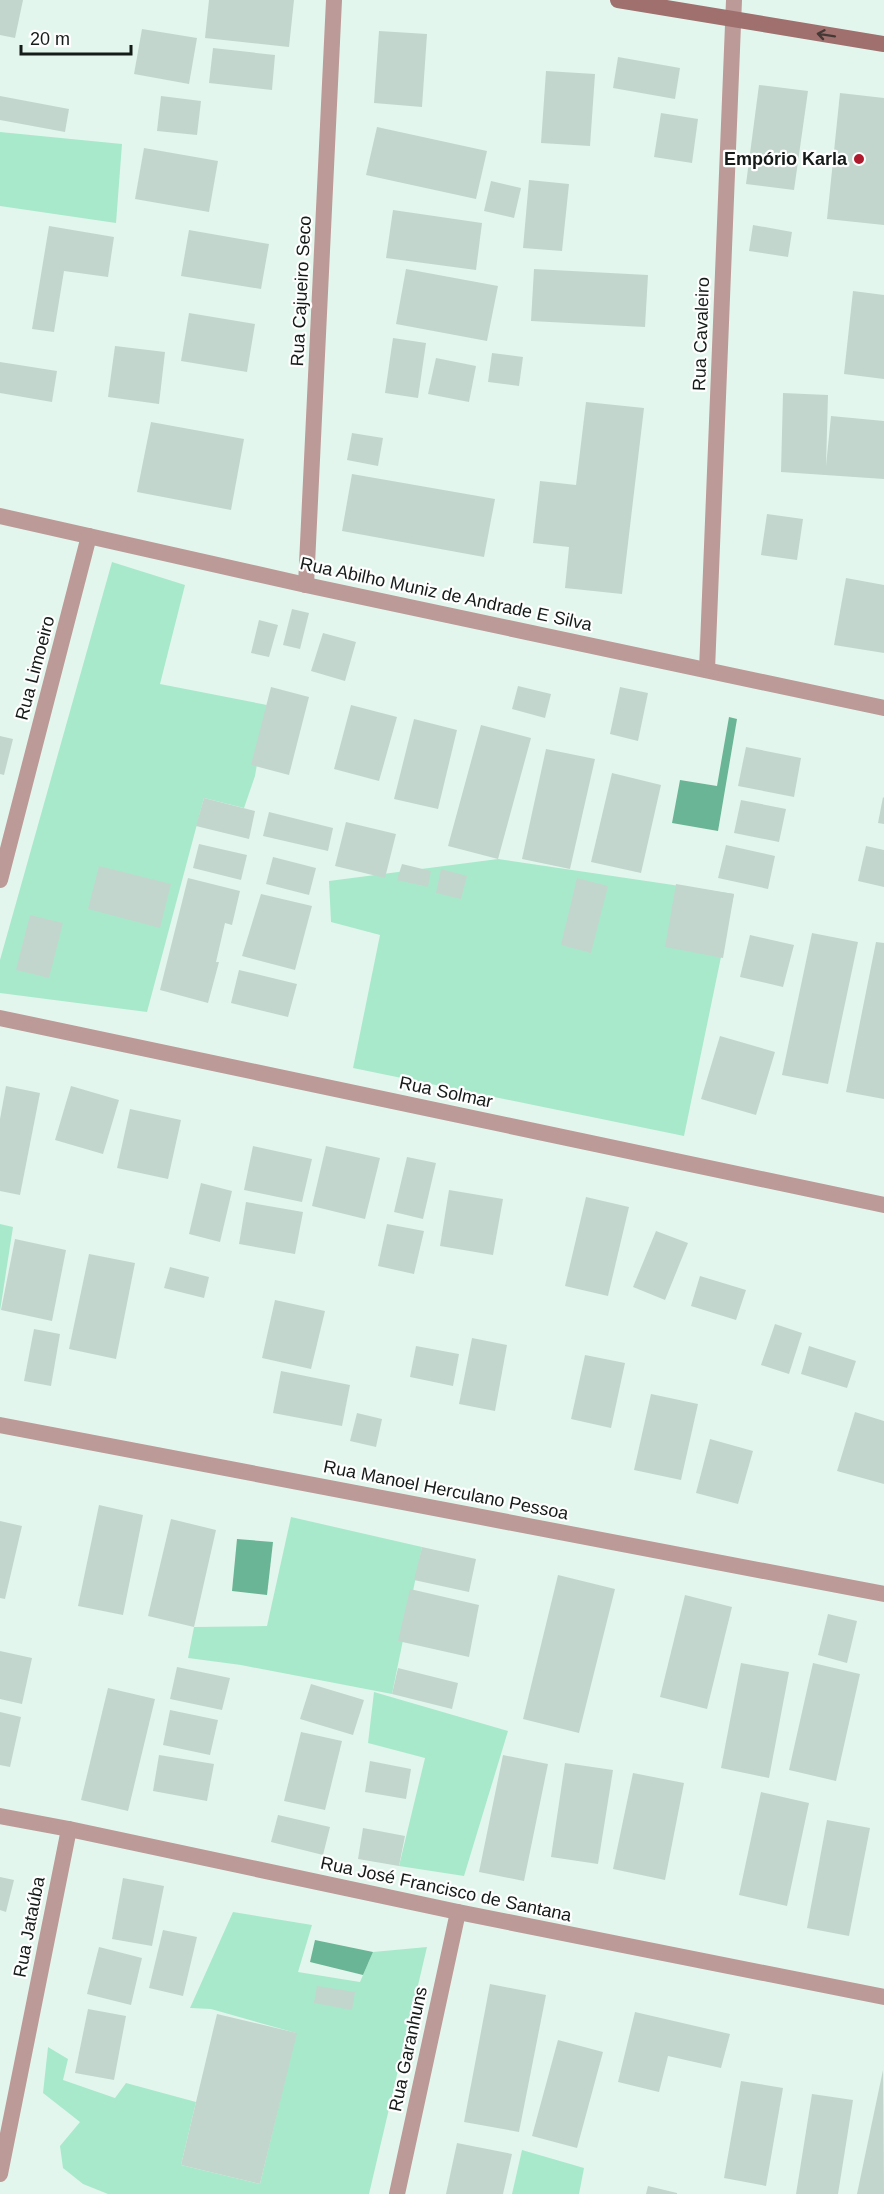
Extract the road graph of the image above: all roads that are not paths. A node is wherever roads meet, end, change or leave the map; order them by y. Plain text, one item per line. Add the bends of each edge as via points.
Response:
1 (334, 0) edge
2 (618, 0) edge
3 (734, 0) edge
4 (732, 20) junction
5 (884, 44) edge
6 (0, 516) edge
7 (89, 536) junction
8 (306, 585) junction
9 (707, 670) junction
10 (884, 708) edge
11 (0, 880) edge
12 (0, 1018) edge
13 (884, 1205) edge
14 (0, 1425) edge
15 (884, 1594) edge
16 (0, 1816) edge
17 (69, 1829) junction
18 (458, 1912) junction
19 (884, 1997) edge
20 (0, 2174) edge
21 (397, 2194) edge

1 - 8 street, Rua Cajueiro Seco
2 - 4 main road
3 - 4 street, Rua Cavaleiro
5 -> 4 main road
4 - 9 street, Rua Cavaleiro
6 - 7 street, Rua Abilho Muniz de Andrade E Silva
7 - 8 street, Rua Abilho Muniz de Andrade E Silva
7 - 11 street, Rua Limoeiro
8 - 9 street, Rua Abilho Muniz de Andrade E Silva
9 - 10 street, Rua Abilho Muniz de Andrade E Silva
12 - 13 street, Rua Solmar
14 - 15 street, Rua Manoel Herculano Pessoa
16 - 17 street, Rua José Francisco de Santana
17 - 18 street, Rua José Francisco de Santana
17 - 20 street, Rua Jataúba
18 - 19 street, Rua José Francisco de Santana
18 - 21 street, Rua Garanhuns

